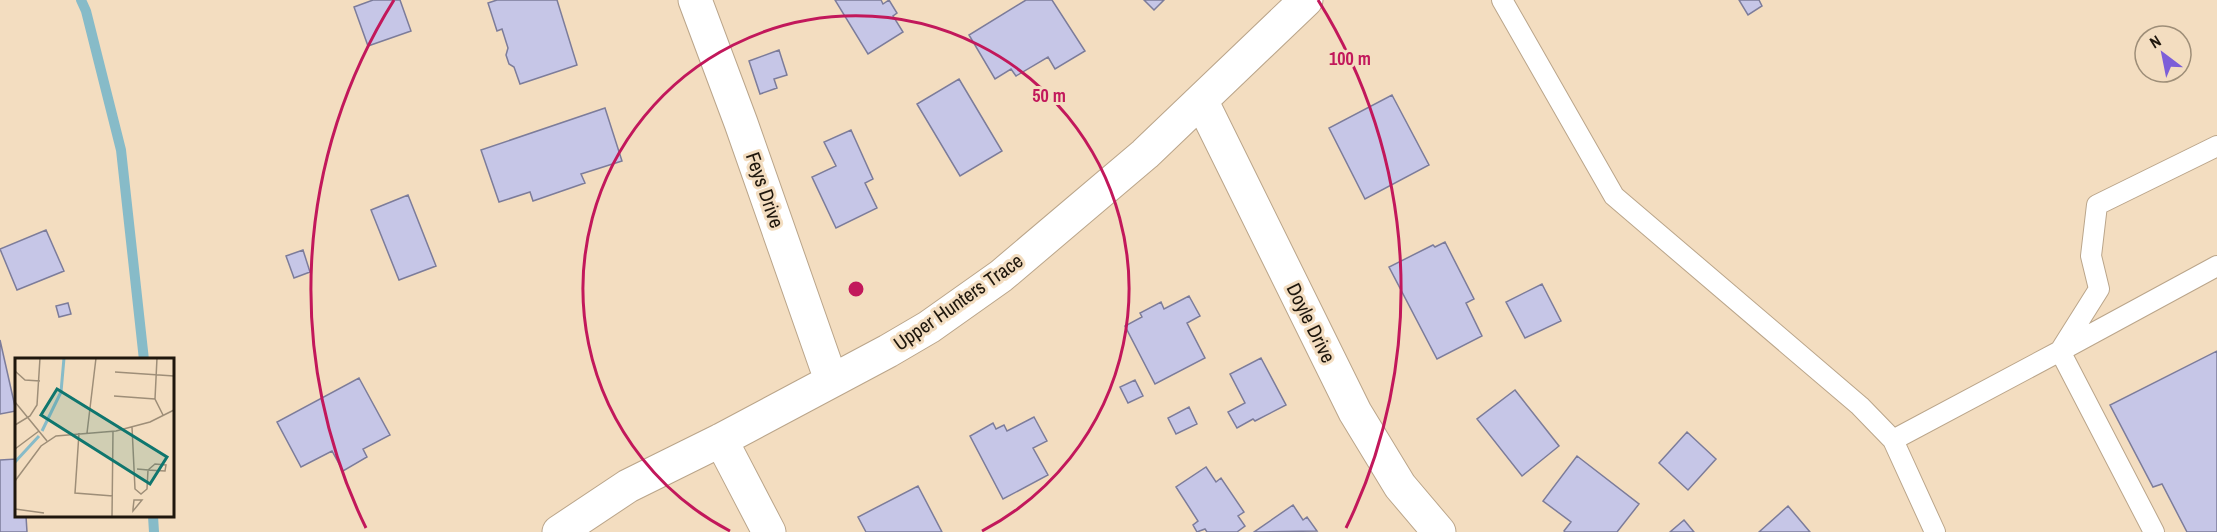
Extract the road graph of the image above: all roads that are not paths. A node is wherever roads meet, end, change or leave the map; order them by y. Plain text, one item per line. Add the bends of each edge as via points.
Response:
1 (695, 0) edge
2 (1306, 0) edge
3 (1502, 0) edge
4 (1202, 102) junction
5 (2217, 146) edge
6 (2217, 266) edge
7 (2060, 351) junction
8 (831, 380) junction
9 (721, 440) junction
10 (1893, 440) junction
11 (559, 532) edge
12 (769, 532) edge
13 (1439, 532) edge
14 (1935, 532) edge
15 (2154, 532) edge

1 - 8 street, Feys Drive
2 - 4 street, Upper Hunters Trace
3 - 10 lane via 1614,196 1860,406
4 - 8 street, Upper Hunters Trace via 1074,217 1001,276 929,327
4 - 13 street, Doyle Drive via 1355,411 1400,486
5 - 7 lane via 2097,205 2091,256 2099,289
6 - 7 lane
7 - 10 lane
7 - 15 lane
8 - 9 street, Upper Hunters Trace
9 - 11 street, Upper Hunters Trace via 628,486
9 - 12 street
10 - 14 lane

